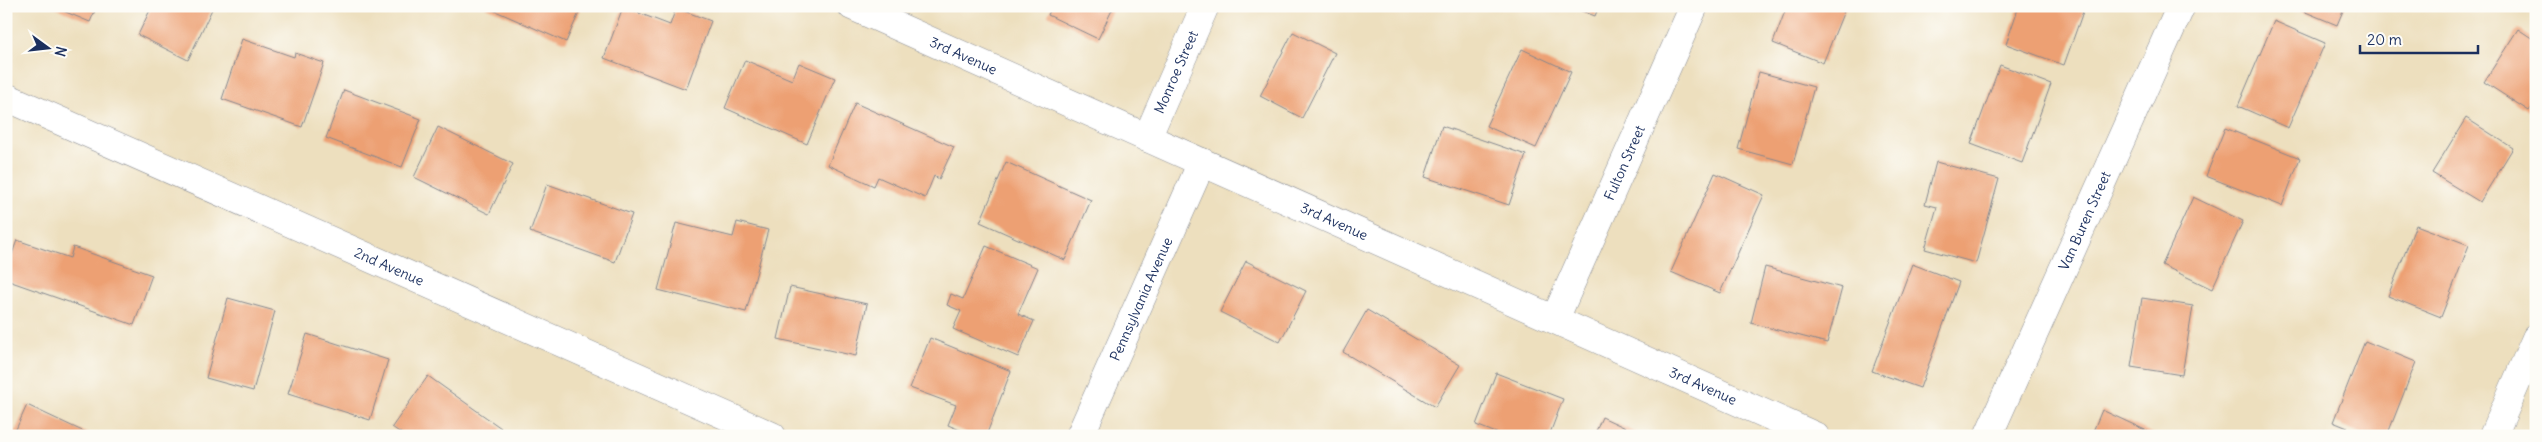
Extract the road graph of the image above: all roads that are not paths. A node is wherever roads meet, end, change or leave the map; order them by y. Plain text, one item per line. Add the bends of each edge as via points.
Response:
1 (852, 6) edge
2 (1205, 6) edge
3 (1694, 6) edge
4 (2181, 6) edge
5 (6, 97) edge
6 (1147, 138) junction
7 (1202, 162) junction
8 (1554, 319) junction
9 (2536, 338) edge
10 (772, 436) edge
11 (1080, 436) edge
12 (1815, 436) edge
13 (1988, 436) edge
14 (2492, 436) edge

1 - 6 street, 3rd Avenue
2 - 6 street, Monroe Street
3 - 8 street, Fulton Street
4 - 13 street, Van Buren Street
5 - 10 street, 2nd Avenue
6 - 7 street, 3rd Avenue
7 - 8 street, 3rd Avenue
7 - 11 street, Pennsylvania Avenue
8 - 12 street, 3rd Avenue
9 - 14 street

